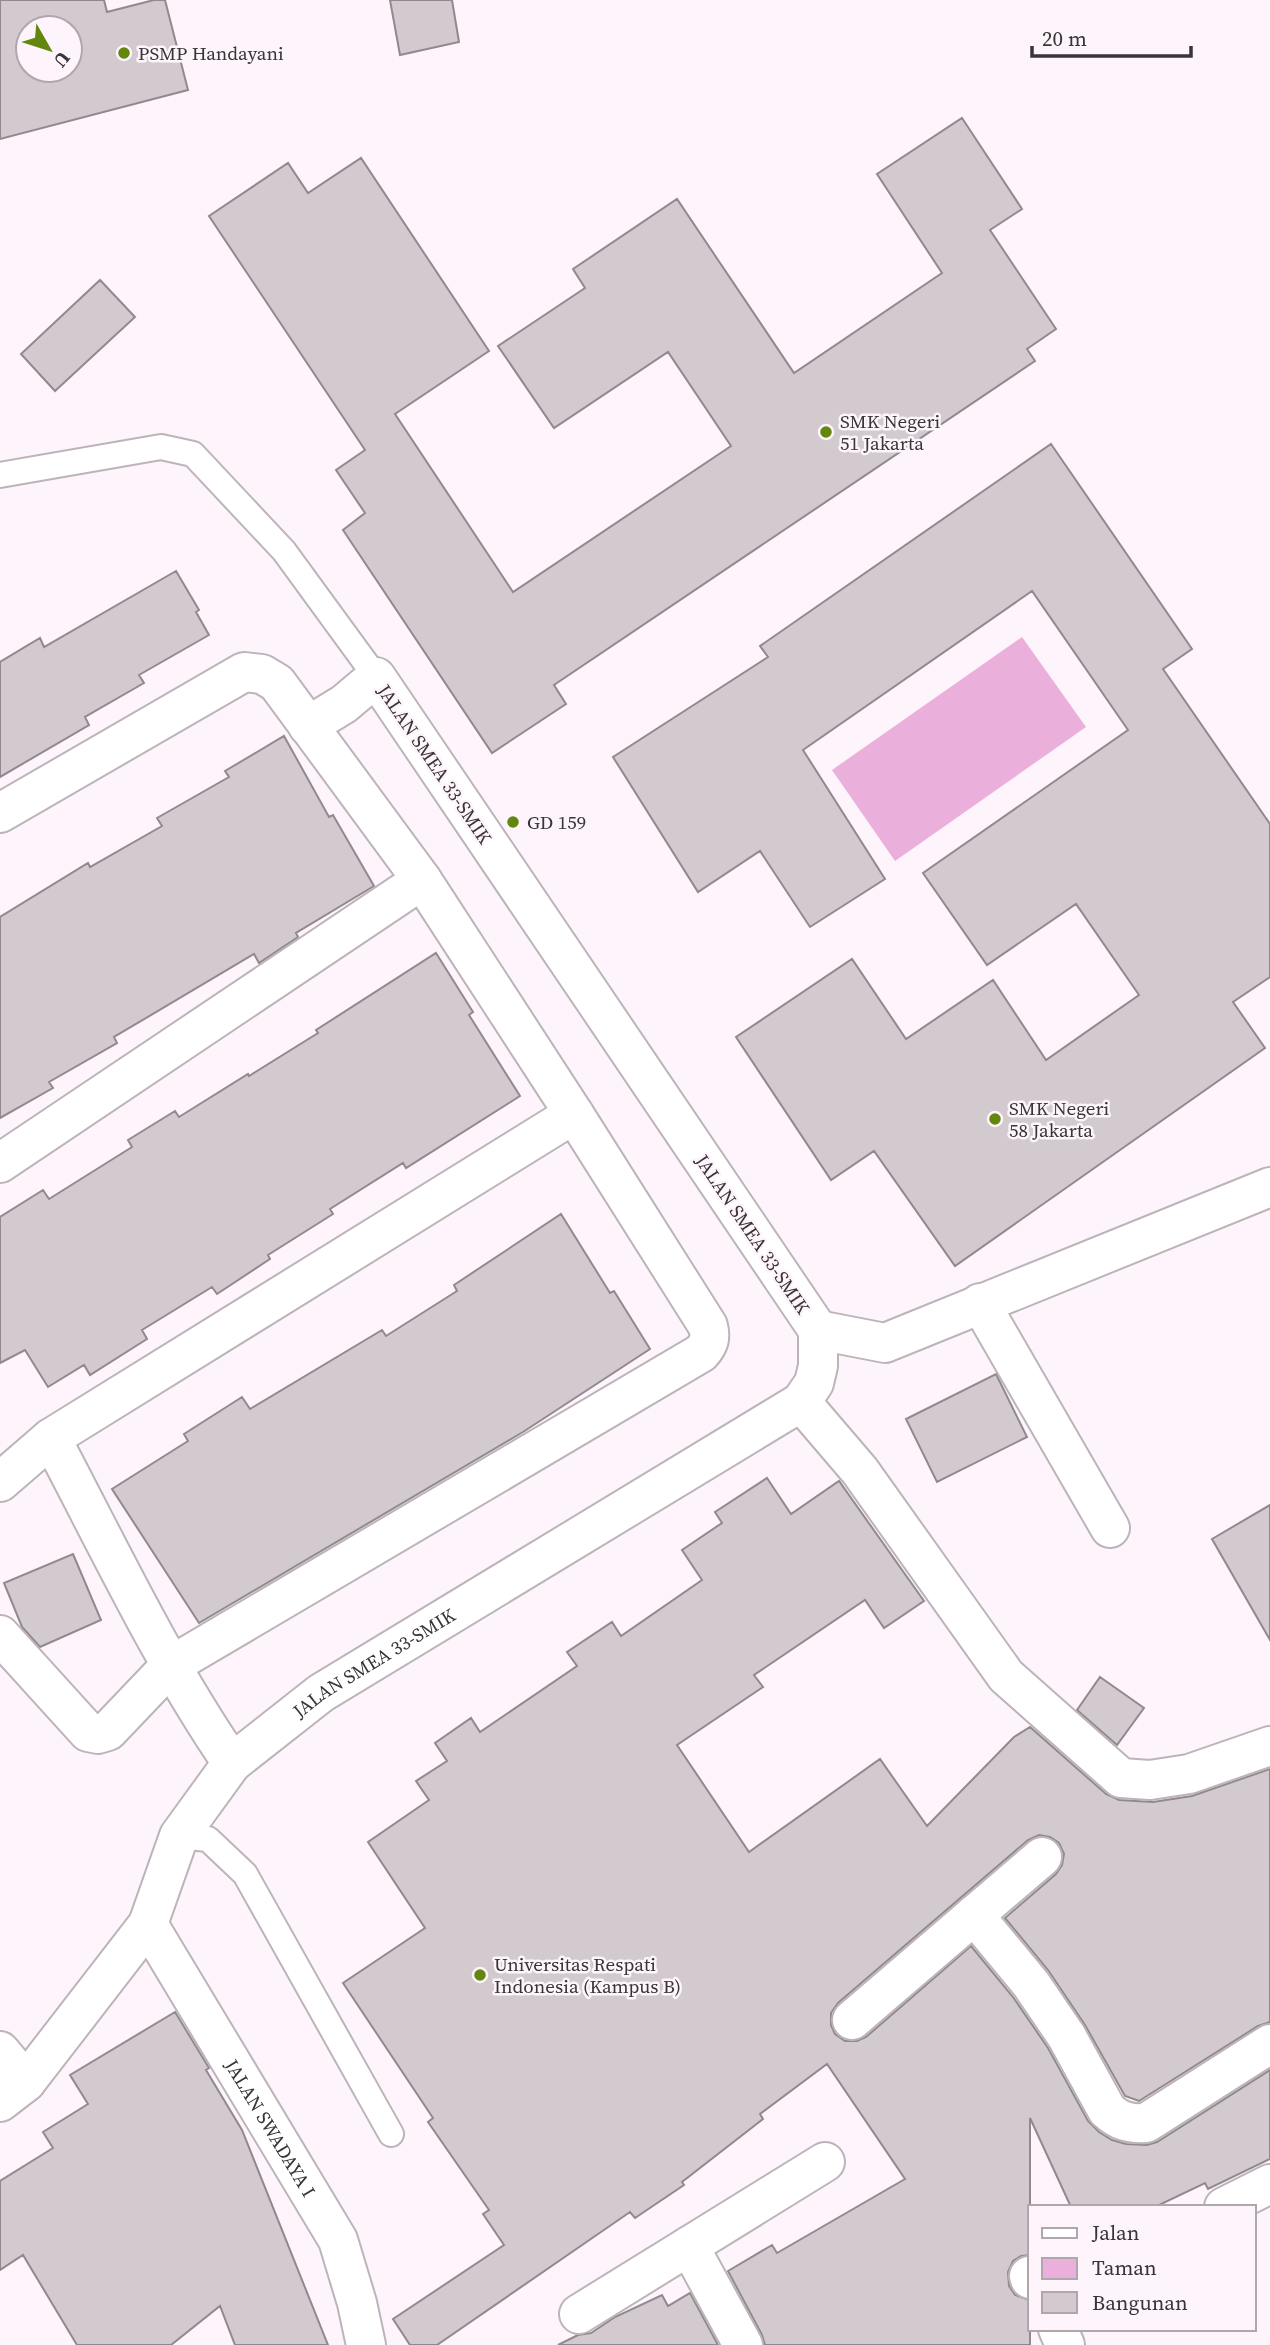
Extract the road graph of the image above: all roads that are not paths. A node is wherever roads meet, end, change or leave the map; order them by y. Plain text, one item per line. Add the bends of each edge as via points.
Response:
1 (0, 475) edge
2 (376, 677) junction
3 (308, 726) junction
4 (0, 813) edge
5 (422, 880) junction
6 (574, 1114) junction
7 (0, 1163) edge
8 (1270, 1187) edge
9 (980, 1303) junction
10 (818, 1330) junction
11 (801, 1402) junction
12 (51, 1438) junction
13 (0, 1482) edge
14 (1110, 1528) dead end
15 (0, 1635) edge
16 (170, 1666) junction
17 (1270, 1746) edge
18 (232, 1763) junction
19 (179, 1836) junction
20 (1042, 1857) dead end
21 (974, 1915) junction
22 (148, 1924) junction
23 (852, 2020) dead end
24 (1270, 2044) edge
25 (0, 2051) edge
26 (13, 2092) edge
27 (391, 2134) dead end
28 (825, 2162) dead end
29 (1270, 2184) edge
30 (1228, 2205) edge
31 (689, 2246) junction
32 (579, 2314) dead end
33 (366, 2345) edge
34 (743, 2345) edge

1 - 2 lane, JALAN SMEA 33-SMIK via 161,447 193,454 284,551
2 - 3 street
2 - 10 street, JALAN SMEA 33-SMIK
3 - 4 street via 277,683 262,674 244,672
3 - 5 street
5 - 6 street
5 - 7 street
6 - 12 street
6 - 16 street via 708,1326 708,1345
8 - 9 street
9 - 10 street via 884,1343
9 - 14 street
10 - 11 street, JALAN SMEA 33-SMIK via 814,1383
11 - 17 street via 860,1471 1006,1676 1121,1779 1189,1774
11 - 18 street, JALAN SMEA 33-SMIK via 321,1693
12 - 13 street
12 - 16 street
15 - 16 street via 88,1732 98,1734 108,1731
16 - 18 street
18 - 19 street, JALAN SMEA 33-SMIK
19 - 22 street, JALAN SMEA 33-SMIK
19 - 27 lane via 208,1839 245,1874
20 - 21 street
21 - 23 street
21 - 24 street via 1031,1984 1116,2119 1146,2123
22 - 26 street, JALAN SMEA 33-SMIK
22 - 33 street, JALAN SWADAYA I via 338,2240
25 - 26 street
28 - 31 street
29 - 30 street
31 - 32 street
31 - 34 street

